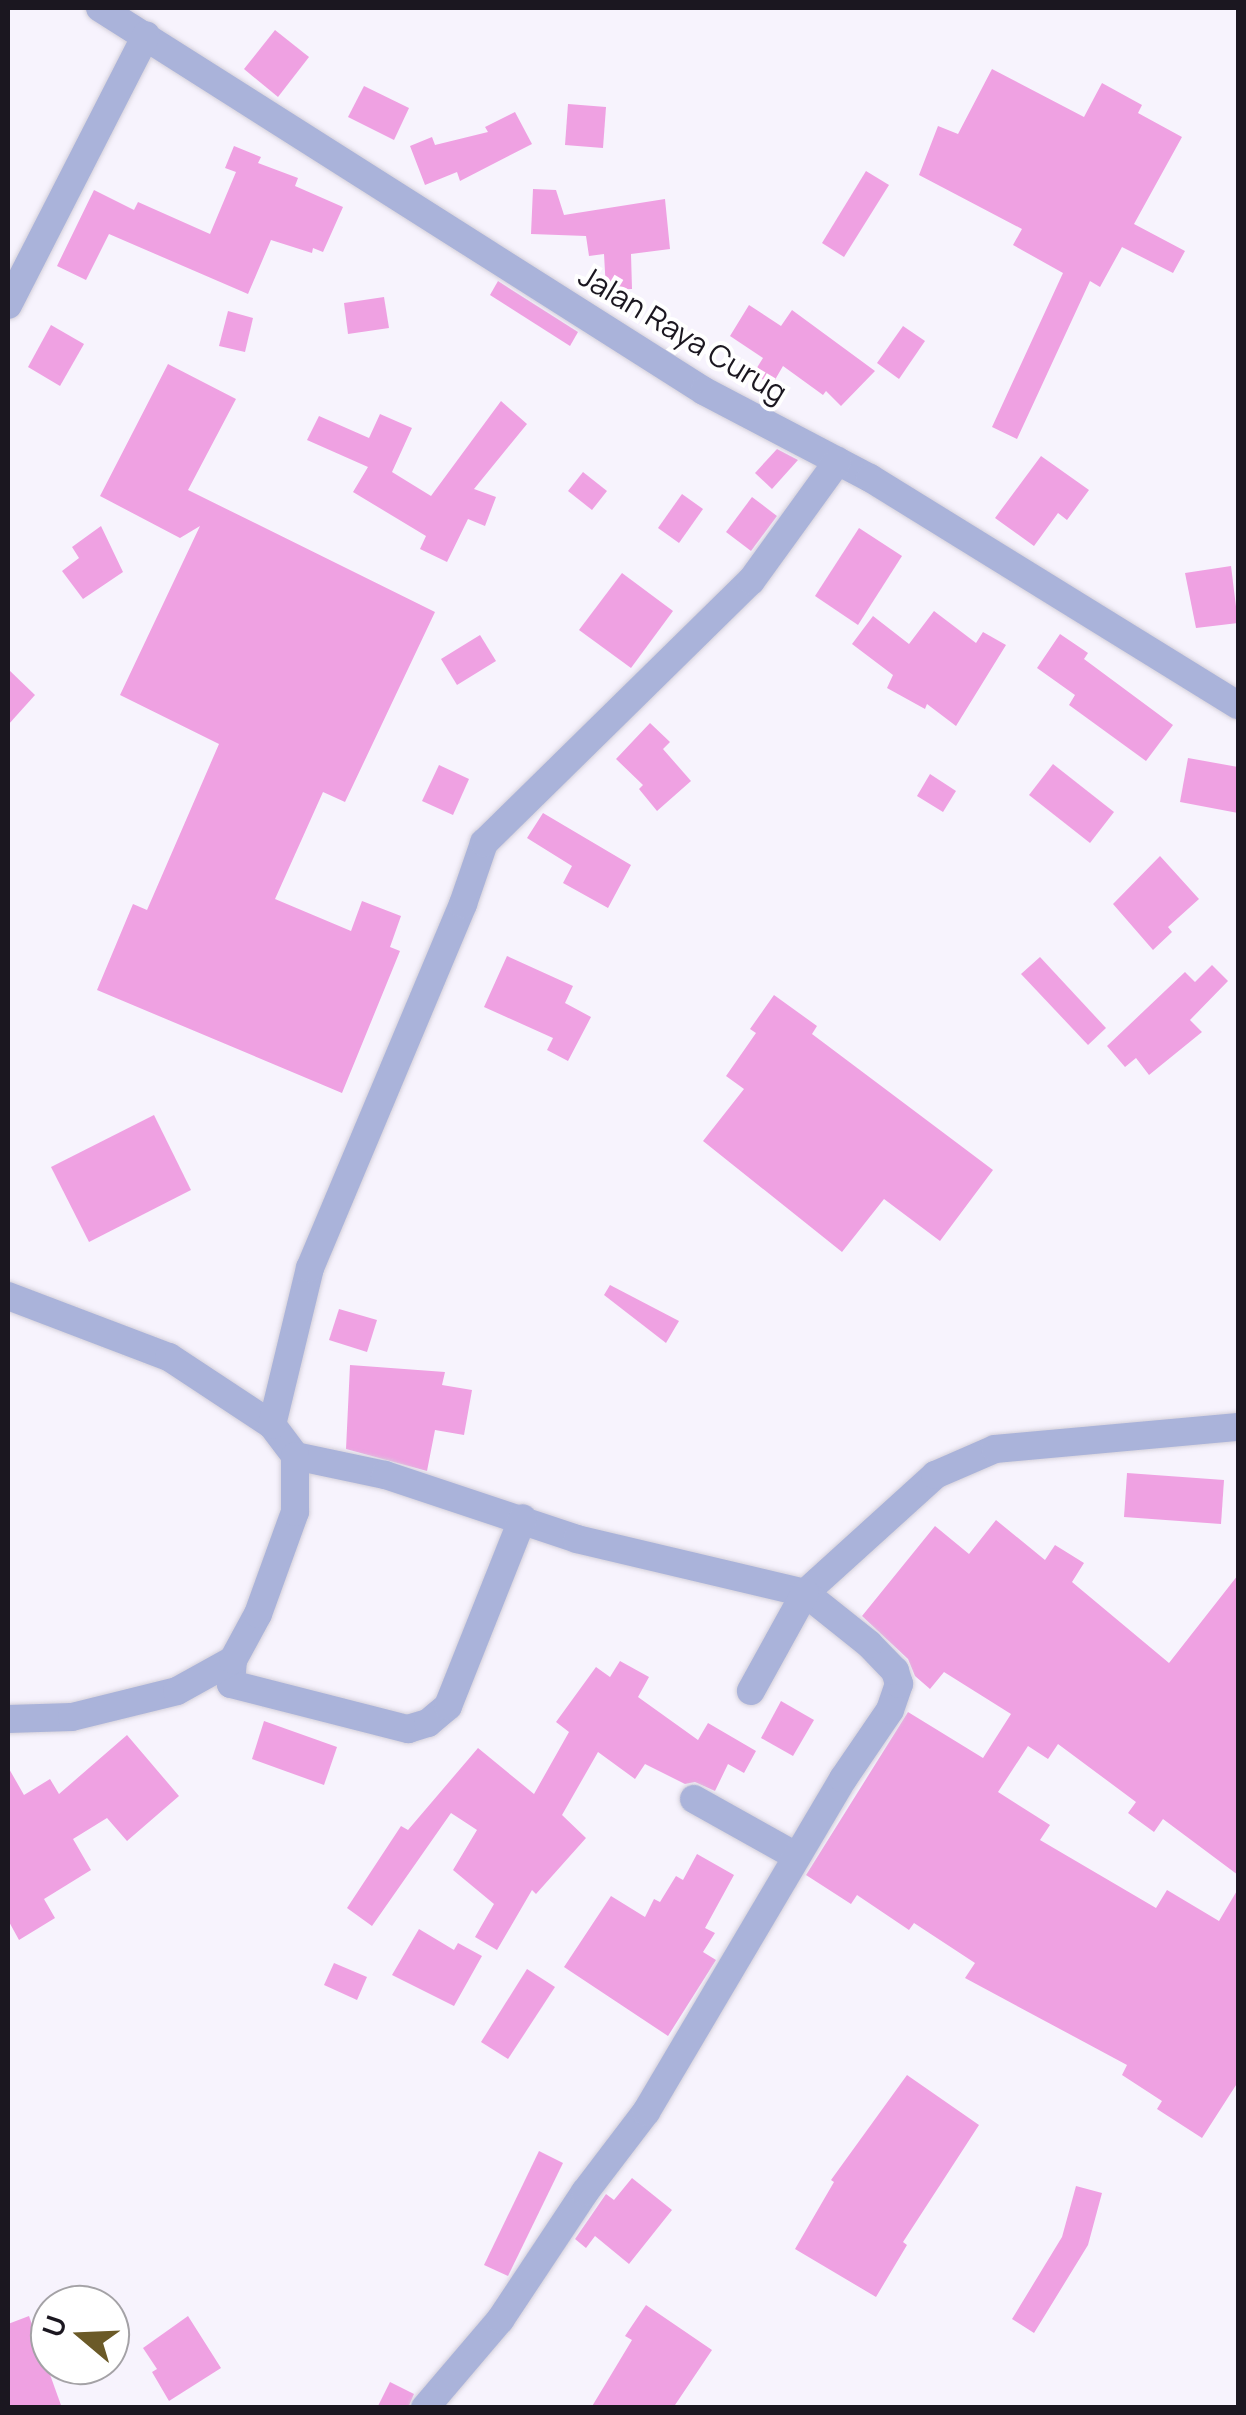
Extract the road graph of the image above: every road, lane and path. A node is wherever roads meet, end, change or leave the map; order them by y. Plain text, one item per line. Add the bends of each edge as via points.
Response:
1 (100, 8) edge
2 (146, 35) junction
3 (8, 305) edge
4 (838, 461) junction
5 (1238, 706) edge
6 (8, 1296) edge
7 (272, 1426) junction
8 (1238, 1427) edge
9 (295, 1456) junction
10 (523, 1518) junction
11 (805, 1593) junction
12 (233, 1660) junction
13 (751, 1691) dead end
14 (8, 1720) edge
15 (694, 1799) dead end
16 (796, 1856) junction
17 (425, 2408) edge

1 - 2 street, Jalan Raya Curug
2 - 3 street
2 - 4 street, Jalan Raya Curug via 704,390
4 - 5 street, Jalan Raya Curug
4 - 7 street via 752,581 484,843 310,1268
6 - 7 street via 169,1357
7 - 9 street
8 - 11 street via 995,1449 934,1475
9 - 10 street via 385,1475
9 - 12 street via 295,1512 258,1614
10 - 11 street via 578,1539
10 - 12 street via 448,1706 428,1723 408,1729 231,1684
11 - 13 street
11 - 16 street via 869,1644 899,1684 890,1710
12 - 14 street via 177,1692 72,1716
15 - 16 street
16 - 17 street via 646,2112 500,2320

